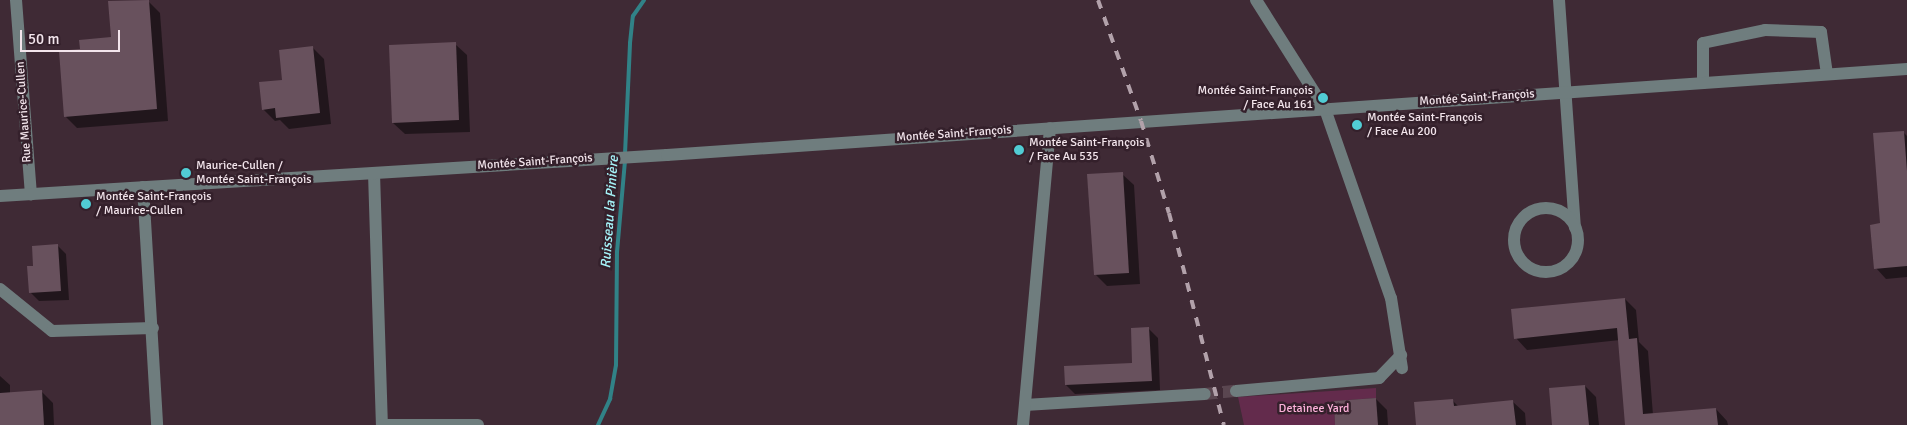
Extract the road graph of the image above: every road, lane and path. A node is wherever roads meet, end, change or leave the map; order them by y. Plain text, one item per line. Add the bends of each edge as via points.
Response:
1 (16, 0) edge
2 (1256, 0) edge
3 (1559, 0) edge
4 (1907, 69) edge
5 (1827, 74) junction
6 (1703, 83) junction
7 (1565, 92) junction
8 (1325, 109) junction
9 (1050, 128) junction
10 (374, 173) junction
11 (144, 188) junction
12 (30, 194) junction
13 (0, 196) edge
14 (1575, 227) junction
15 (0, 289) edge
16 (153, 328) junction
17 (1236, 391) tunnel mouth
18 (1205, 394) tunnel mouth
19 (1025, 404) junction
20 (157, 425) edge
21 (478, 425) edge
22 (1023, 425) edge

1 - 12 street, Rue Maurice-Cullen
2 - 8 street
3 - 7 street
4 - 5 street, Montée Saint-François
5 - 6 street, Montée Saint-François
5 - 6 street via 1821,32 1765,30 1703,43
6 - 7 street, Montée Saint-François
7 - 8 street, Montée Saint-François
7 - 14 street
8 - 9 street, Montée Saint-François
8 - 17 street via 1391,298 1402,362 1379,378
9 - 10 street, Montée Saint-François
9 - 19 street
10 - 11 street, Montée Saint-François
10 - 21 street via 382,425
11 - 12 street, Montée Saint-François
11 - 16 street
12 - 13 street, Montée Saint-François
14 - 14 street via 1570,218 1552,208 1530,211 1516,228 1515,250 1527,266 1537,271 1557,270 1573,256 1577,247
15 - 16 street via 52,331
16 - 20 street
18 - 19 street
19 - 22 street

